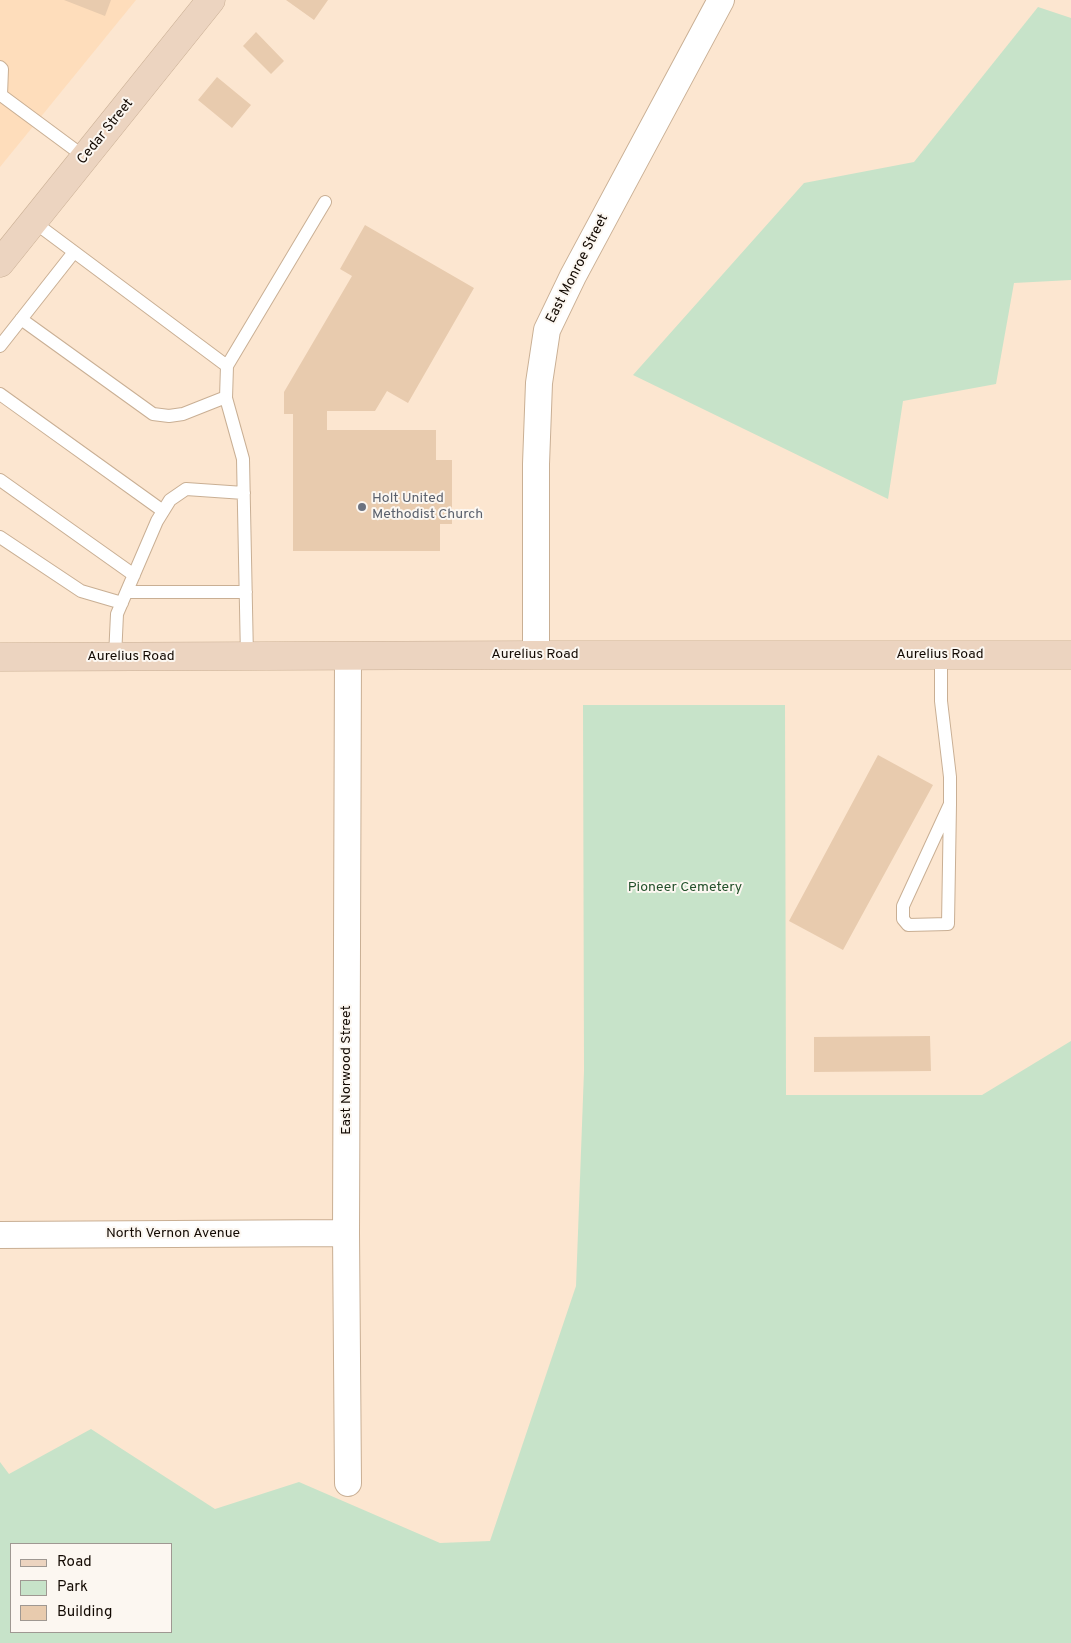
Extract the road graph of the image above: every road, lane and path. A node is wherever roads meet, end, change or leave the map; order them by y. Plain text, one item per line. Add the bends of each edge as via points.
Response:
1 (211, 0) edge
2 (721, 0) edge
3 (0, 67) edge
4 (1, 95) edge
5 (86, 158) junction
6 (325, 202) dead end
7 (34, 222) junction
8 (74, 252) junction
9 (0, 263) edge
10 (21, 319) junction
11 (0, 346) edge
12 (228, 366) junction
13 (0, 394) edge
14 (226, 398) junction
15 (0, 480) edge
16 (244, 493) junction
17 (163, 511) junction
18 (0, 537) edge
19 (134, 575) junction
20 (246, 592) junction
21 (125, 597) junction
22 (536, 655) junction
23 (941, 656) junction
24 (1071, 656) edge
25 (0, 657) edge
26 (114, 657) junction
27 (248, 657) junction
28 (348, 657) junction
29 (950, 804) junction
30 (346, 1234) junction
31 (0, 1235) edge
32 (348, 1483) dead end

1 - 5 street, Cedar Street
2 - 22 street, East Monroe Street via 547,330 539,383 536,455
3 - 4 lane
4 - 5 lane
5 - 7 street, Cedar Street
6 - 12 lane
7 - 8 lane
7 - 9 street, Cedar Street
8 - 10 lane
8 - 12 lane
10 - 11 lane
10 - 14 lane via 153,414 183,414
12 - 14 lane
13 - 17 lane
14 - 16 lane via 244,459
15 - 19 lane
16 - 17 lane via 186,489 170,500
16 - 20 lane
17 - 19 lane
18 - 21 lane via 81,592
19 - 21 lane
20 - 21 lane
20 - 27 lane
21 - 26 lane via 117,614
22 - 23 street, Aurelius Road
22 - 28 street, Aurelius Road
23 - 24 street, Aurelius Road
23 - 29 lane via 941,701
25 - 26 street, Aurelius Road
26 - 27 street, Aurelius Road
27 - 28 street, Aurelius Road
28 - 30 street, East Norwood Street
29 - 29 lane via 948,924 908,925 903,919 903,906
30 - 31 street, North Vernon Avenue
30 - 32 street, East Norwood Street

